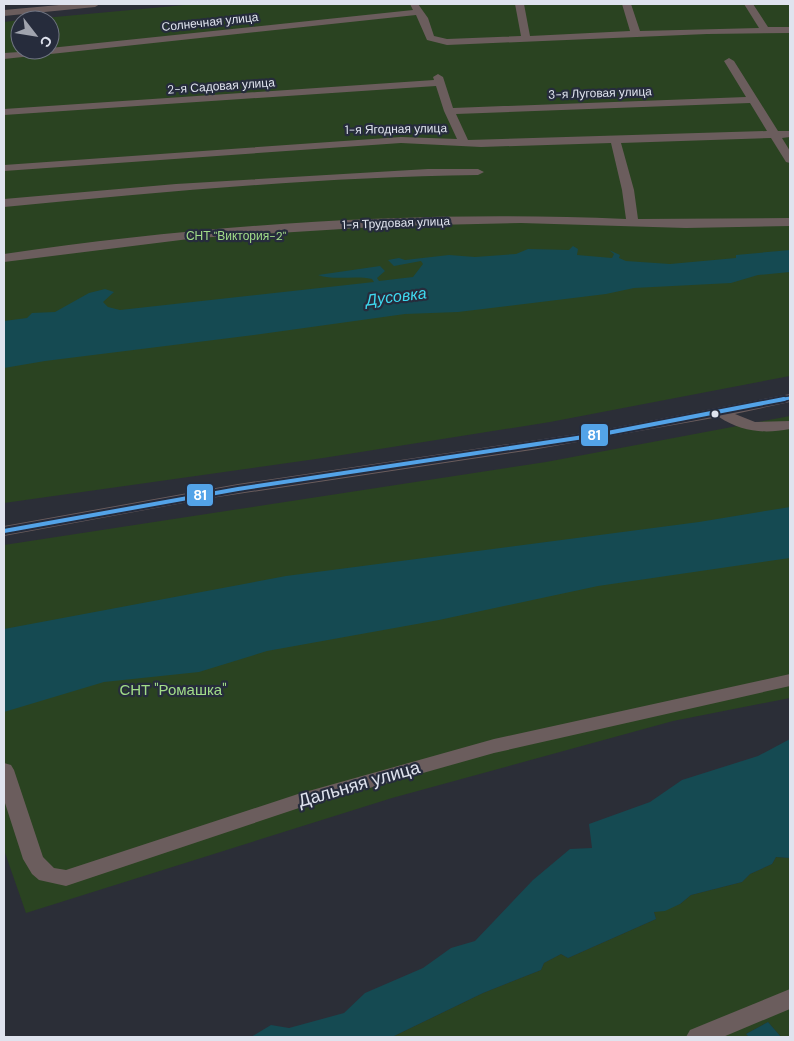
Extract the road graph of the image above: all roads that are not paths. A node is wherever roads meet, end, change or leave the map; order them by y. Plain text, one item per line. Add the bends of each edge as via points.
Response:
1 (95, 4) edge
2 (520, 4) edge
3 (626, 4) edge
4 (749, 4) edge
5 (416, 8) edge
6 (4, 14) edge
7 (765, 30) junction
8 (790, 30) edge
9 (636, 34) junction
10 (526, 39) junction
11 (4, 56) edge
12 (729, 61) dead end
13 (753, 100) junction
14 (448, 111) junction
15 (4, 112) edge
16 (774, 134) junction
17 (790, 134) edge
18 (615, 139) junction
19 (461, 142) junction
20 (790, 160) edge
21 (4, 168) edge
22 (478, 172) dead end
23 (4, 203) edge
24 (632, 222) junction
25 (790, 222) edge
26 (4, 258) edge
27 (790, 398) edge
28 (723, 413) junction
29 (790, 425) edge
30 (4, 531) edge
31 (790, 680) edge
32 (4, 770) edge
33 (790, 1000) edge
34 (698, 1037) edge

1 - 6 street
2 - 10 street
3 - 9 street
4 - 7 street
5 - 10 street via 434,40
5 - 11 street, Солнечная улица
7 - 8 street
7 - 9 street
9 - 10 street
12 - 13 street
13 - 14 street, 3-я Луговая улица
13 - 16 street
14 - 15 street, 2-я Садовая улица via 439,80
14 - 19 street via 463,138
16 - 17 street, 1-я Ягодная улица
16 - 18 street, 1-я Ягодная улица
16 - 20 street
18 - 19 street, 1-я Ягодная улица
18 - 24 street via 628,190
19 - 21 street, 1-я Ягодная улица via 392,141
22 - 23 street via 391,173 235,183
24 - 25 street, 1-я Трудовая улица
24 - 26 street, 1-я Трудовая улица via 521,219 321,226 162,238
27 - 28 street
28 - 29 street via 758,429
28 - 30 street via 567,442 272,484
31 - 32 street, Дальняя улица via 494,746 298,802 66,878 50,878 36,864
33 - 34 street

